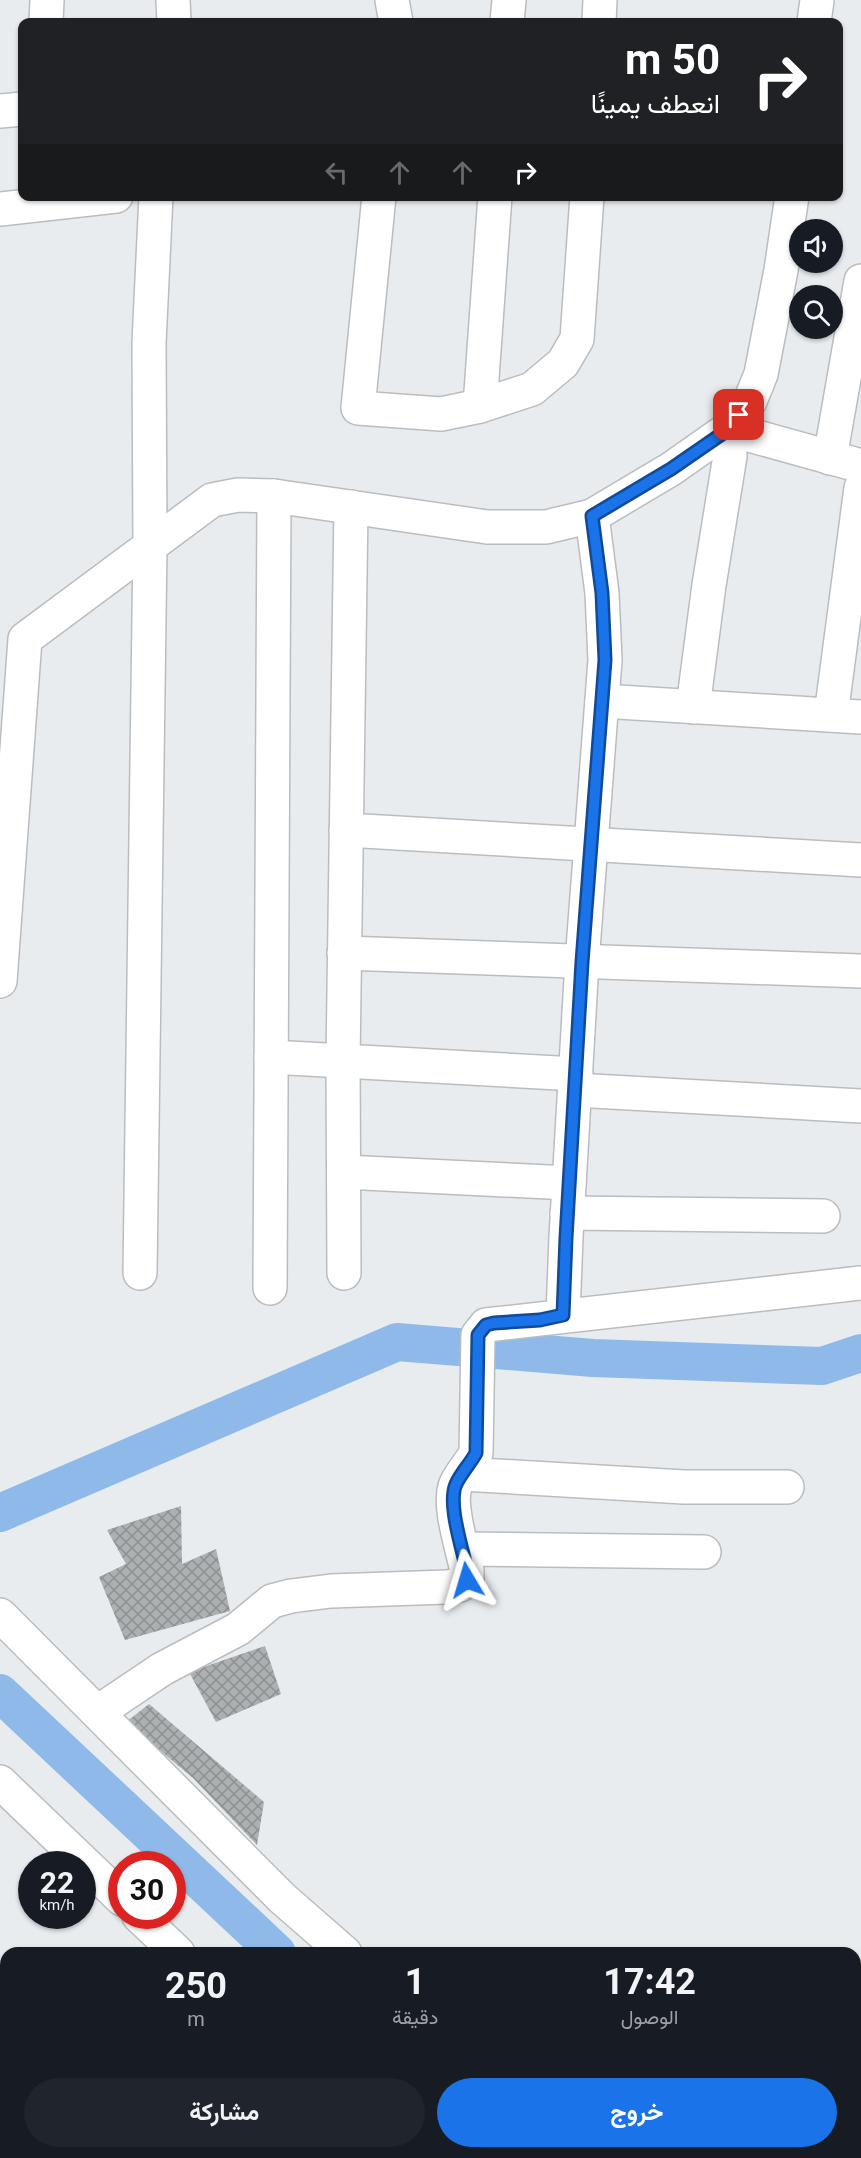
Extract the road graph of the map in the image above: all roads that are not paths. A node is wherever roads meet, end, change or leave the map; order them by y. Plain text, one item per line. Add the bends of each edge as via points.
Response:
1 (47, 0) edge
2 (173, 0) edge
3 (392, 0) edge
4 (509, 0) edge
5 (600, 0) edge
6 (817, 0) edge
7 (46, 18) edge
8 (174, 18) edge
9 (395, 18) edge
10 (507, 18) edge
11 (598, 18) edge
12 (815, 18) edge
13 (18, 109) edge
14 (0, 111) edge
15 (68, 201) edge
16 (156, 201) edge
17 (379, 201) edge
18 (495, 201) edge
19 (586, 201) edge
20 (791, 201) edge
21 (0, 208) edge
22 (861, 281) edge
23 (480, 406) junction
24 (729, 429) junction
25 (846, 462) edge
26 (861, 488) edge
27 (274, 496) junction
28 (351, 507) junction
29 (592, 516) junction
30 (150, 544) junction
31 (602, 701) junction
32 (693, 707) junction
33 (846, 716) edge
34 (346, 830) junction
35 (591, 843) junction
36 (861, 860) edge
37 (344, 953) junction
38 (582, 962) junction
39 (861, 971) edge
40 (0, 981) edge
41 (271, 1057) junction
42 (343, 1060) junction
43 (576, 1082) junction
44 (861, 1106) edge
45 (344, 1172) junction
46 (568, 1198) junction
47 (823, 1215) dead end
48 (140, 1273) dead end
49 (344, 1273) dead end
50 (861, 1283) edge
51 (270, 1288) dead end
52 (563, 1315) junction
53 (463, 1474) junction
54 (787, 1487) dead end
55 (463, 1549) junction
56 (704, 1552) dead end
57 (0, 1615) edge
58 (98, 1712) junction
59 (0, 1782) edge
60 (108, 1886) edge
61 (153, 1929) edge
62 (172, 1947) edge
63 (338, 1947) edge

1 - 7 street
2 - 8 street
3 - 9 street
4 - 10 street
5 - 11 street
6 - 12 street
13 - 14 street
15 - 21 street
16 - 30 street via 149,343
17 - 23 street via 358,408 441,414
18 - 23 street
19 - 23 street via 577,339 563,363 532,389
20 - 24 street via 761,374 750,401
22 - 25 street
24 - 25 street
24 - 29 street
24 - 32 street via 730,456
26 - 33 street
27 - 28 street
27 - 30 street via 238,495 212,500
27 - 41 street
28 - 29 street via 510,528 546,527
28 - 34 street
29 - 31 street via 602,593
30 - 40 street via 25,639
30 - 48 street
31 - 32 street
31 - 35 street
32 - 33 street
34 - 35 street
34 - 37 street
35 - 36 street
35 - 38 street
37 - 38 street
37 - 42 street
38 - 39 street
38 - 43 street
41 - 42 street
41 - 51 street
42 - 43 street
42 - 45 street
43 - 44 street
43 - 46 street
45 - 46 street
45 - 49 street
46 - 47 street
46 - 52 street
50 - 52 street
52 - 53 street via 486,1325 478,1347 476,1453
53 - 54 street via 684,1486
53 - 55 street via 453,1494
55 - 56 street
55 - 58 street via 467,1580 460,1585 331,1591 272,1601 238,1629 162,1669
57 - 58 street
58 - 63 street via 282,1898
59 - 60 street
61 - 62 street

